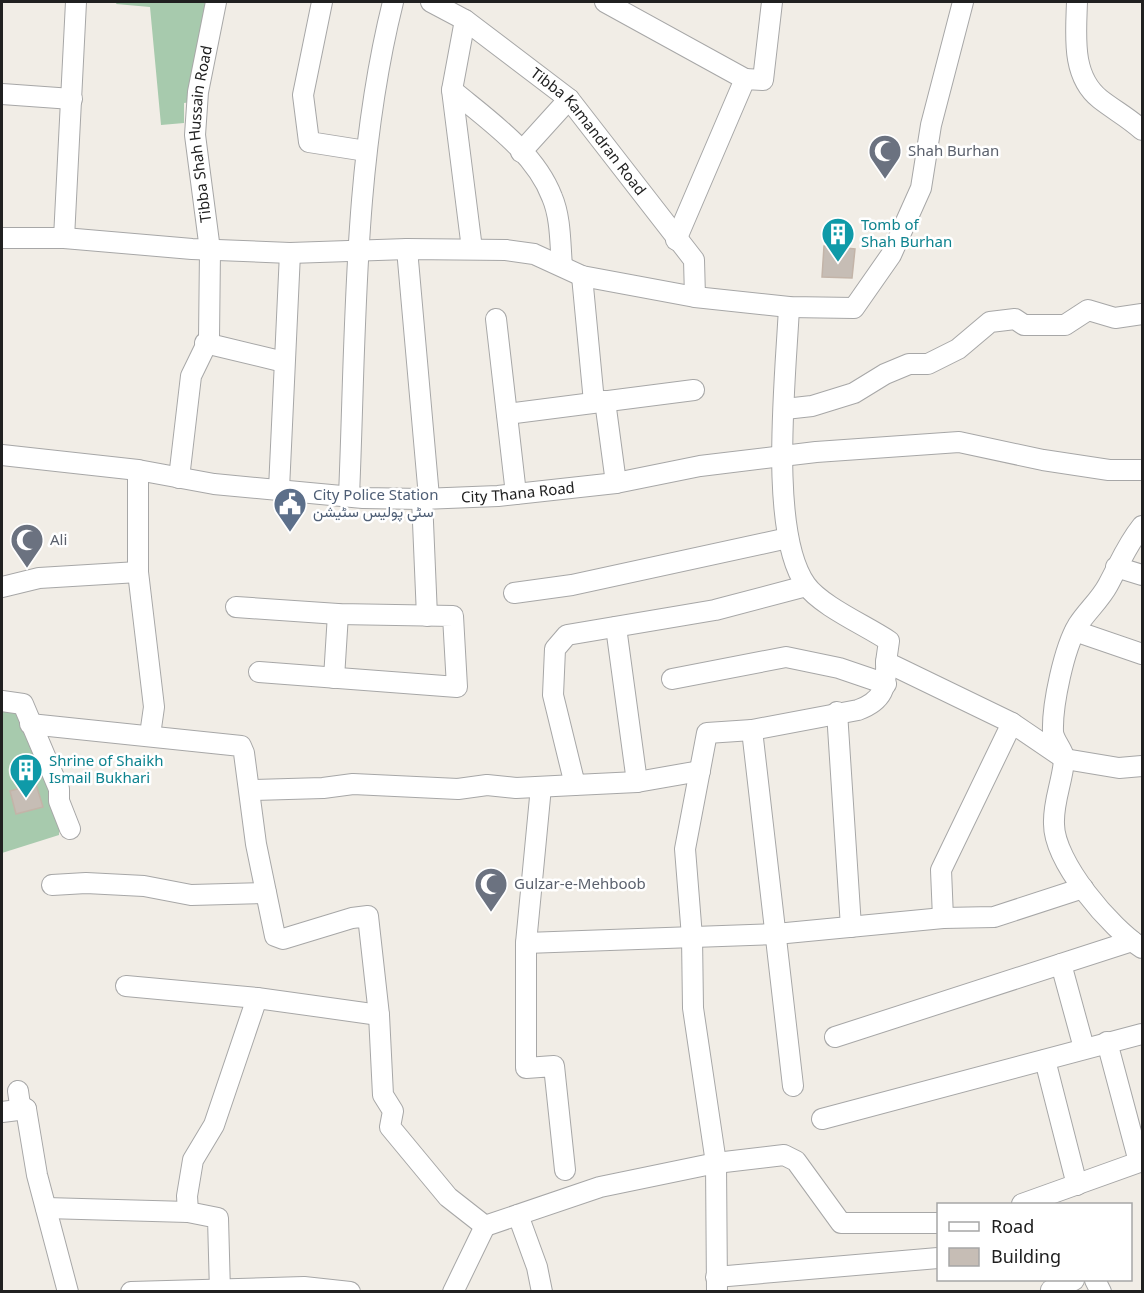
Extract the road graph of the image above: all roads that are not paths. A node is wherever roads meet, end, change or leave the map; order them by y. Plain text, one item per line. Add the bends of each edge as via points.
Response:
1 (76, 2) edge
2 (216, 2) edge
3 (322, 2) edge
4 (393, 2) edge
5 (431, 2) edge
6 (604, 2) edge
7 (772, 2) edge
8 (963, 2) edge
9 (1077, 2) edge
10 (632, 8) edge
11 (465, 20) junction
12 (745, 79) junction
13 (452, 90) junction
14 (2, 94) edge
15 (72, 99) junction
16 (569, 99) junction
17 (1143, 130) edge
18 (366, 151) junction
19 (521, 152) junction
20 (2, 238) edge
21 (64, 238) junction
22 (676, 240) junction
23 (407, 249) junction
24 (472, 249) junction
25 (210, 250) junction
26 (359, 250) junction
27 (290, 254) junction
28 (562, 266) junction
29 (582, 276) junction
30 (695, 297) junction
31 (789, 307) junction
32 (1143, 314) edge
33 (496, 319) dead end
34 (205, 343) junction
35 (284, 362) junction
36 (694, 390) dead end
37 (600, 401) junction
38 (785, 409) junction
39 (507, 414) junction
40 (2, 455) edge
41 (783, 456) junction
42 (138, 470) junction
43 (1143, 470) edge
44 (179, 478) junction
45 (616, 483) junction
46 (279, 489) junction
47 (516, 494) junction
48 (349, 496) junction
49 (425, 498) junction
50 (1143, 526) edge
51 (788, 538) junction
52 (1116, 567) junction
53 (138, 572) junction
54 (1143, 575) edge
55 (806, 586) junction
56 (2, 587) edge
57 (514, 593) dead end
58 (236, 607) dead end
59 (338, 614) junction
60 (427, 615) junction
61 (616, 627) junction
62 (1075, 631) junction
63 (1143, 654) edge
64 (886, 662) junction
65 (259, 672) dead end
66 (334, 678) junction
67 (672, 679) dead end
68 (886, 684) junction
69 (2, 701) edge
70 (837, 712) junction
71 (1012, 723) junction
72 (30, 724) junction
73 (752, 730) junction
74 (150, 735) junction
75 (1065, 759) junction
76 (1143, 766) edge
77 (700, 771) junction
78 (637, 782) junction
79 (575, 785) junction
80 (541, 786) junction
81 (251, 790) junction
82 (70, 829) dead end
83 (52, 885) dead end
84 (1083, 888) junction
85 (266, 893) junction
86 (943, 918) junction
87 (851, 927) junction
88 (776, 934) junction
89 (692, 937) junction
90 (526, 943) junction
91 (1137, 944) edge
92 (1060, 964) junction
93 (126, 986) dead end
94 (257, 998) junction
95 (379, 1014) junction
96 (1143, 1034) edge
97 (836, 1037) dead end
98 (1107, 1042) junction
99 (1084, 1048) junction
100 (1045, 1060) junction
101 (793, 1086) dead end
102 (18, 1091) dead end
103 (26, 1109) junction
104 (2, 1112) edge
105 (822, 1119) dead end
106 (1141, 1161) edge
107 (716, 1163) junction
108 (566, 1170) dead end
109 (1077, 1185) junction
110 (1025, 1203) edge
111 (46, 1208) junction
112 (188, 1212) junction
113 (518, 1215) junction
114 (937, 1223) edge
115 (485, 1226) junction
116 (937, 1258) edge
117 (1072, 1281) edge
118 (716, 1284) edge
119 (264, 1290) edge
120 (1051, 1290) edge
121 (220, 1291) edge
122 (68, 1292) edge
123 (131, 1292) edge
124 (350, 1292) edge
125 (453, 1292) edge
126 (542, 1292) edge

1 - 15 street
2 - 25 street, Tibba Shah Hussain Road via 198,92 195,135
3 - 18 street via 303,95 309,142
4 - 18 street via 379,59
5 - 11 street, Tibba Kamandran Road
6 - 10 street
7 - 12 street via 763,80
8 - 31 street via 931,125 921,188 891,255 854,308
9 - 17 street via 1075,44 1082,76 1098,97
10 - 12 street
11 - 13 street
11 - 16 street, Tibba Kamandran Road
12 - 22 street
13 - 19 street
13 - 24 street
14 - 15 street
15 - 21 street
16 - 19 street
16 - 22 street, Tibba Kamandran Road
18 - 26 street
19 - 28 street via 539,172 553,198
20 - 21 street
21 - 25 street
22 - 30 street, Tibba Kamandran Road via 694,260
23 - 24 street
23 - 26 street
23 - 49 street
24 - 28 street via 534,254
25 - 27 street
25 - 34 street, Tibba Shah Hussain Road via 209,339
26 - 27 street
26 - 48 street
27 - 35 street
28 - 29 street
29 - 30 street
29 - 37 street
30 - 31 street
31 - 38 street
32 - 38 street via 1114,318 1088,310 1065,324 1024,325 1015,319 990,322 958,349 928,364 909,364 854,393 812,406
33 - 39 street
34 - 35 street
34 - 44 street, Tibba Shah Hussain Road via 191,376
35 - 46 street
36 - 37 street
37 - 39 street
37 - 45 street
38 - 41 street
39 - 47 street
40 - 42 street, City Thana Road
41 - 43 street, City Thana Road via 959,442 1054,462 1109,470
41 - 45 street, City Thana Road via 700,466
41 - 51 street
42 - 44 street, City Thana Road
42 - 53 street
44 - 46 street, City Thana Road
45 - 47 street, City Thana Road
46 - 48 street, City Thana Road
47 - 49 street, City Thana Road
48 - 49 street, City Thana Road
49 - 60 street
50 - 52 street via 1126,546
51 - 55 street
51 - 57 street via 572,585
52 - 54 street
52 - 62 street via 1107,587
53 - 56 street via 39,578
53 - 74 street via 154,707
55 - 61 street via 715,610
55 - 64 street via 837,610 889,640
58 - 59 street
59 - 60 street
59 - 66 street
60 - 66 street via 453,616 457,687
61 - 78 street
61 - 79 street via 567,635 555,648 553,695
62 - 63 street
62 - 75 street via 1066,654 1053,734
64 - 68 street
64 - 71 street
65 - 66 street
67 - 68 street via 786,657 839,668
68 - 70 street via 873,705
69 - 72 street via 23,704
70 - 73 street
70 - 87 street
71 - 75 street
71 - 86 street via 941,870
72 - 74 street
72 - 82 street via 59,789 59,801
73 - 77 street via 707,733
73 - 88 street
74 - 81 street via 241,746
75 - 76 street via 1119,768
75 - 84 street via 1056,793 1054,826 1062,856
77 - 78 street
77 - 89 street via 685,849
78 - 79 street
79 - 80 street
80 - 81 street via 458,789 353,784
80 - 90 street
81 - 85 street
83 - 85 street via 144,886 191,895
84 - 86 street via 994,917
84 - 91 street
85 - 95 street via 278,939 368,915
86 - 87 street
87 - 88 street
88 - 89 street
88 - 101 street
89 - 90 street
89 - 107 street via 693,1008
90 - 108 street via 526,1068 554,1066
91 - 92 street
92 - 97 street
92 - 99 street
93 - 94 street
94 - 95 street
94 - 112 street via 214,1125 193,1160
95 - 115 street via 383,1095 393,1111 390,1127 448,1197
96 - 98 street
98 - 99 street
98 - 106 street
99 - 100 street
100 - 105 street
100 - 109 street
102 - 103 street via 20,1105
103 - 104 street
103 - 111 street
106 - 109 street
107 - 113 street via 600,1186
107 - 114 street via 784,1155 796,1161 841,1224
107 - 118 street
109 - 110 street
111 - 112 street
111 - 122 street
112 - 121 street via 218,1218
113 - 115 street
113 - 126 street
115 - 125 street
116 - 118 street
117 - 120 street
119 - 121 street
119 - 124 street via 304,1287
121 - 123 street

